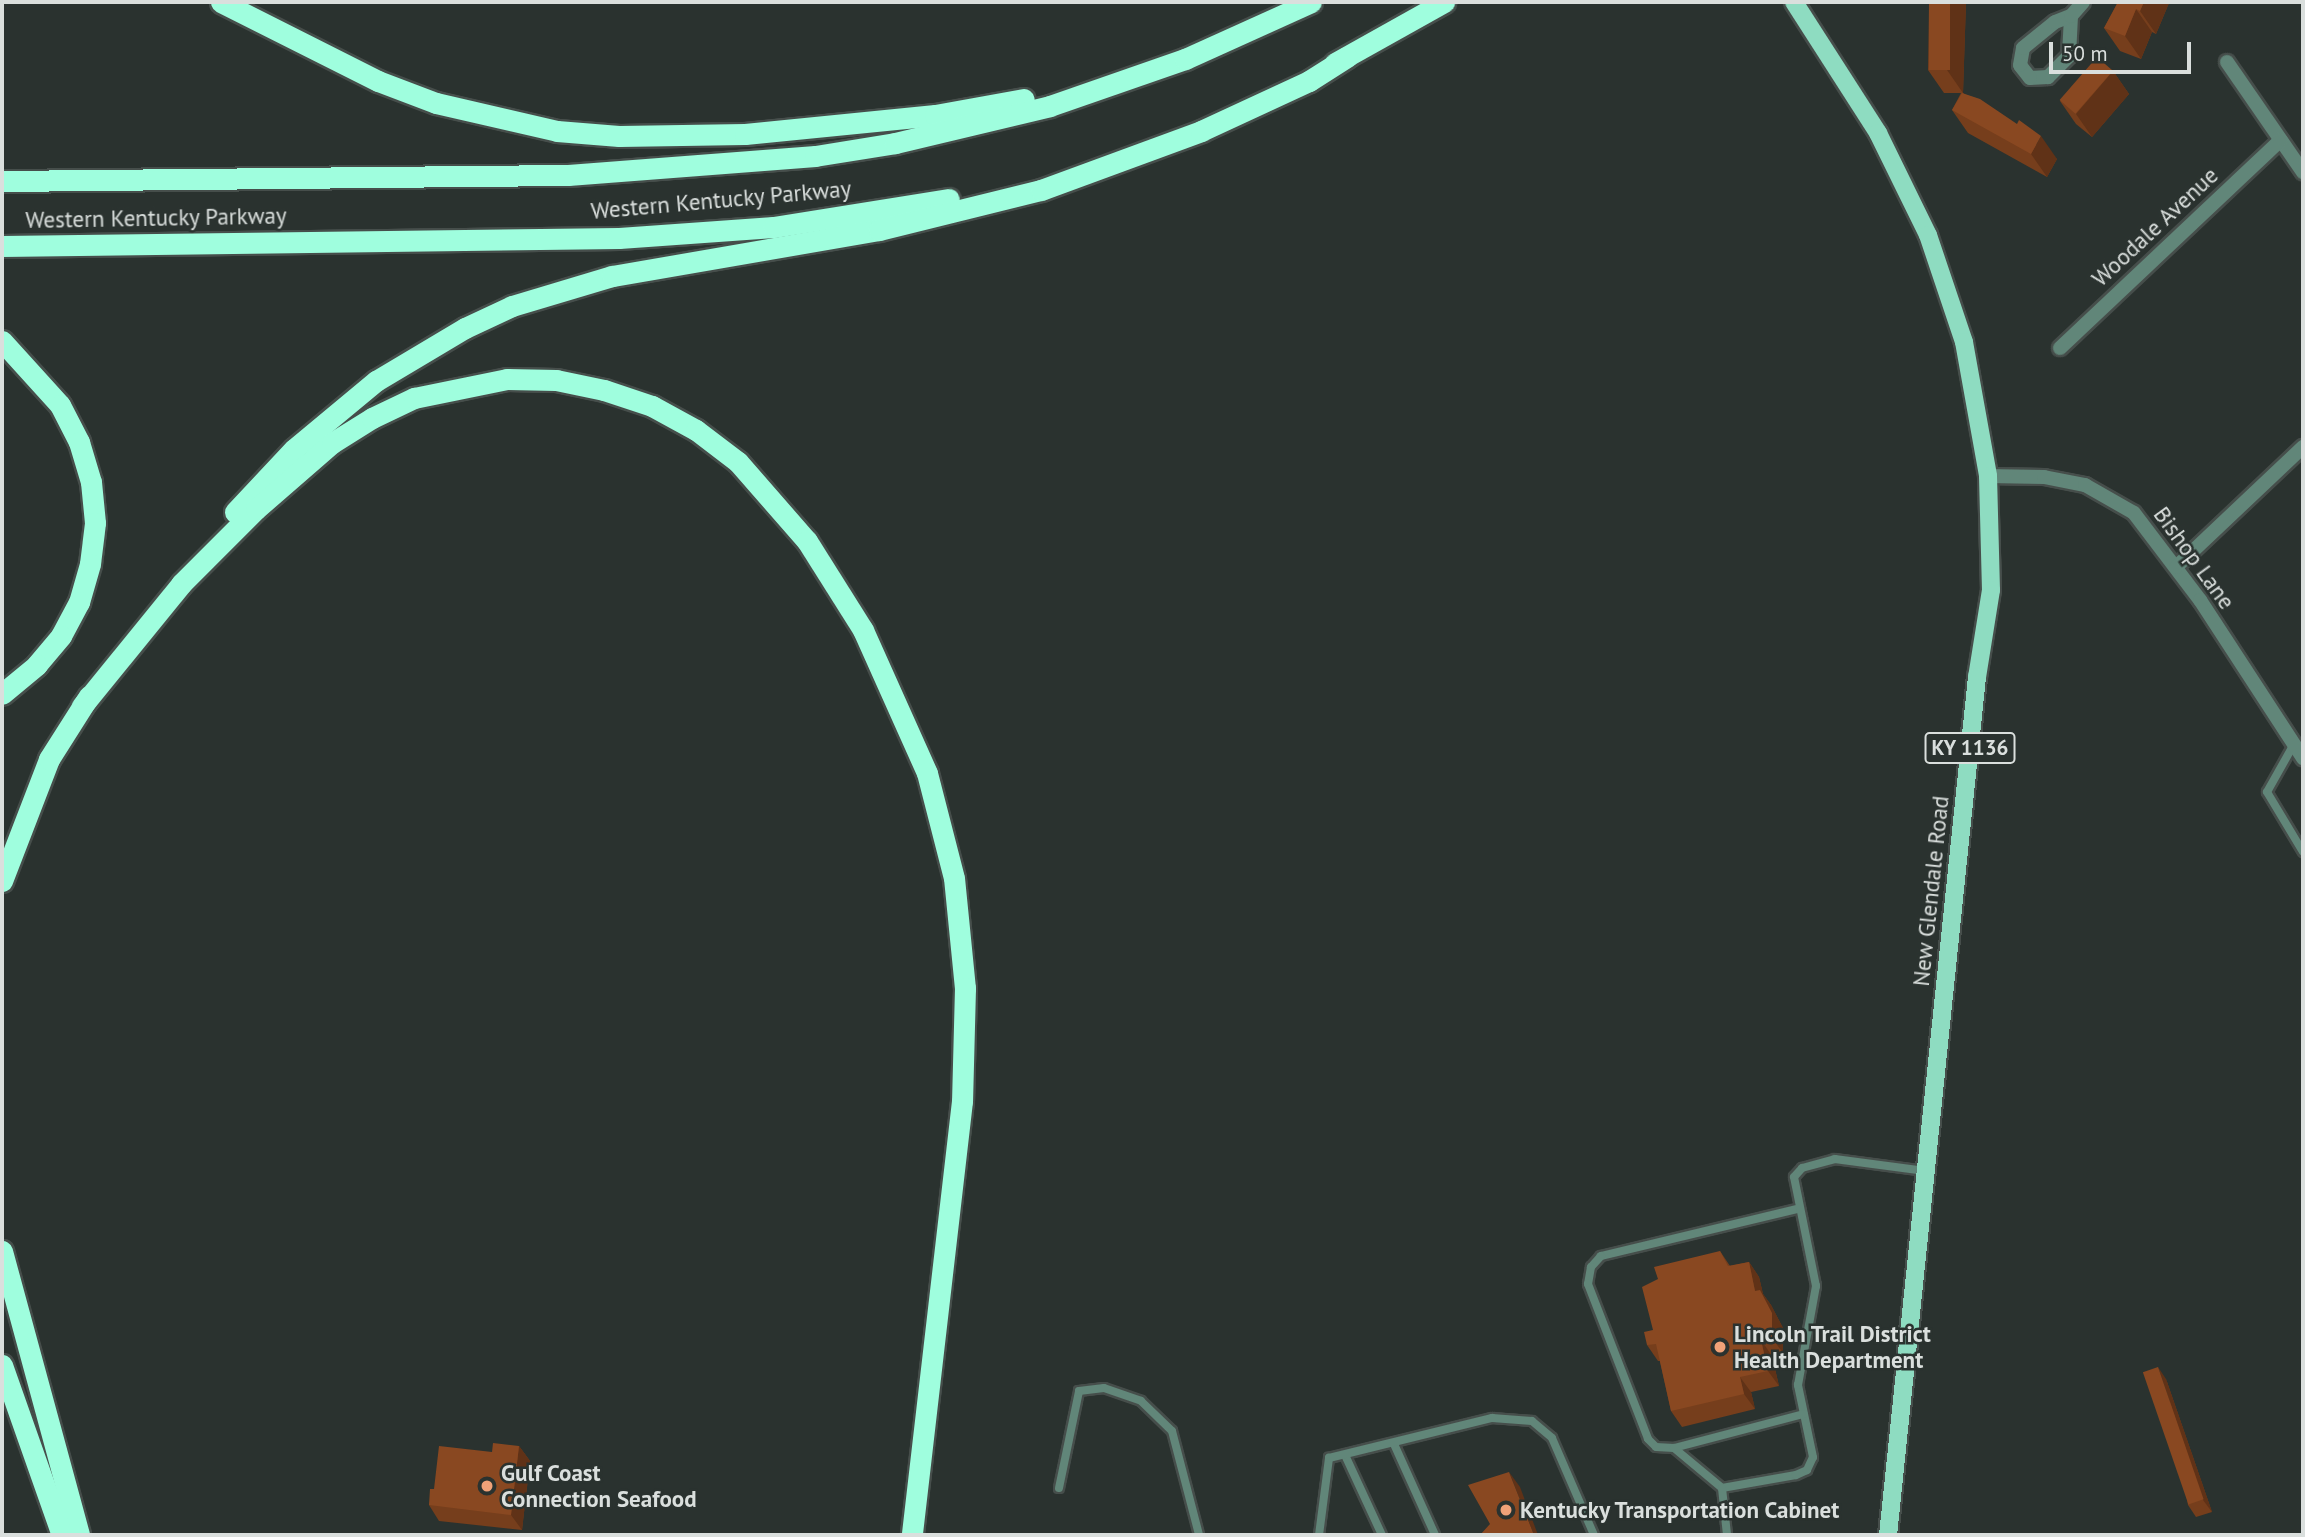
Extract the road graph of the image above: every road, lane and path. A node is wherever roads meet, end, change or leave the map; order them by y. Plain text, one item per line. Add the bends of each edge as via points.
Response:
1 (221, 2) edge
2 (1311, 2) edge
3 (1444, 2) edge
4 (1794, 2) edge
5 (2083, 2) edge
6 (2071, 16) junction
7 (1347, 57) junction
8 (1185, 59) junction
9 (2227, 62) dead end
10 (2281, 140) junction
11 (2303, 172) edge
12 (2, 181) edge
13 (2, 246) edge
14 (2, 341) edge
15 (2060, 348) dead end
16 (2303, 447) edge
17 (1988, 476) junction
18 (2176, 567) junction
19 (2, 694) edge
20 (82, 706) junction
21 (2294, 744) junction
22 (2303, 758) edge
23 (2303, 852) edge
24 (2, 881) edge
25 (1928, 1171) junction
26 (1797, 1209) junction
27 (2, 1251) edge
28 (2, 1365) edge
29 (1804, 1414) junction
30 (1394, 1444) junction
31 (1674, 1448) junction
32 (1345, 1455) junction
33 (1059, 1488) dead end
34 (1722, 1488) junction
35 (62, 1535) edge
36 (79, 1535) edge
37 (912, 1535) edge
38 (1199, 1535) edge
39 (1319, 1535) edge
40 (1382, 1535) edge
41 (1435, 1535) edge
42 (1594, 1535) edge
43 (1727, 1535) edge
44 (1888, 1535) edge

1 - 8 highway via 378,81 436,103 520,125 619,136 745,134 935,115 1060,91
2 - 8 highway, Western Kentucky Parkway
3 - 7 highway, Western Kentucky Parkway
4 - 17 main road, New Glendale Road / KY 1136 via 1878,133 1928,235 1964,342
5 - 6 street
6 - 6 street via 2055,22 2023,48 2020,65 2030,78 2048,77 2069,56
7 - 13 highway, Western Kentucky Parkway via 1211,119 1069,168 850,217 619,238
7 - 20 highway via 1310,81 1201,131 1054,186 879,230 612,276 524,302 465,328 376,381 294,449 148,615
8 - 12 highway, Western Kentucky Parkway via 1050,106 973,126 842,152 733,166 568,175
9 - 10 street
10 - 11 street
10 - 15 street, Woodale Avenue
14 - 19 highway via 53,396 79,442 91,482 95,523 90,564 67,625 37,665
16 - 18 street
17 - 18 street, Bishop Lane via 2063,479 2109,495 2134,513
17 - 25 main road, New Glendale Road / KY 1136 via 1991,590 1977,677
18 - 21 street, Bishop Lane
20 - 24 highway via 26,810
20 - 37 highway via 181,584 256,509 332,443 414,398 507,379 592,387 652,406 696,430 737,462 807,541 863,630 927,773 954,878 965,988 962,1101
21 - 22 street, Bishop Lane
21 - 23 lane via 2267,792
25 - 26 lane via 1835,1159 1801,1168 1794,1177
25 - 44 main road, New Glendale Road / KY 1136
26 - 29 lane via 1816,1286 1798,1385
26 - 31 lane via 1601,1256 1591,1267 1588,1284 1648,1438 1656,1447
27 - 36 highway
28 - 35 highway
29 - 31 lane
29 - 34 lane via 1813,1457 1807,1470
30 - 32 lane
30 - 41 lane
30 - 42 lane via 1492,1418 1532,1421 1552,1438
31 - 34 lane
32 - 39 lane via 1329,1458
32 - 40 lane
33 - 38 lane via 1079,1391 1104,1388 1141,1401 1172,1431
34 - 43 lane

